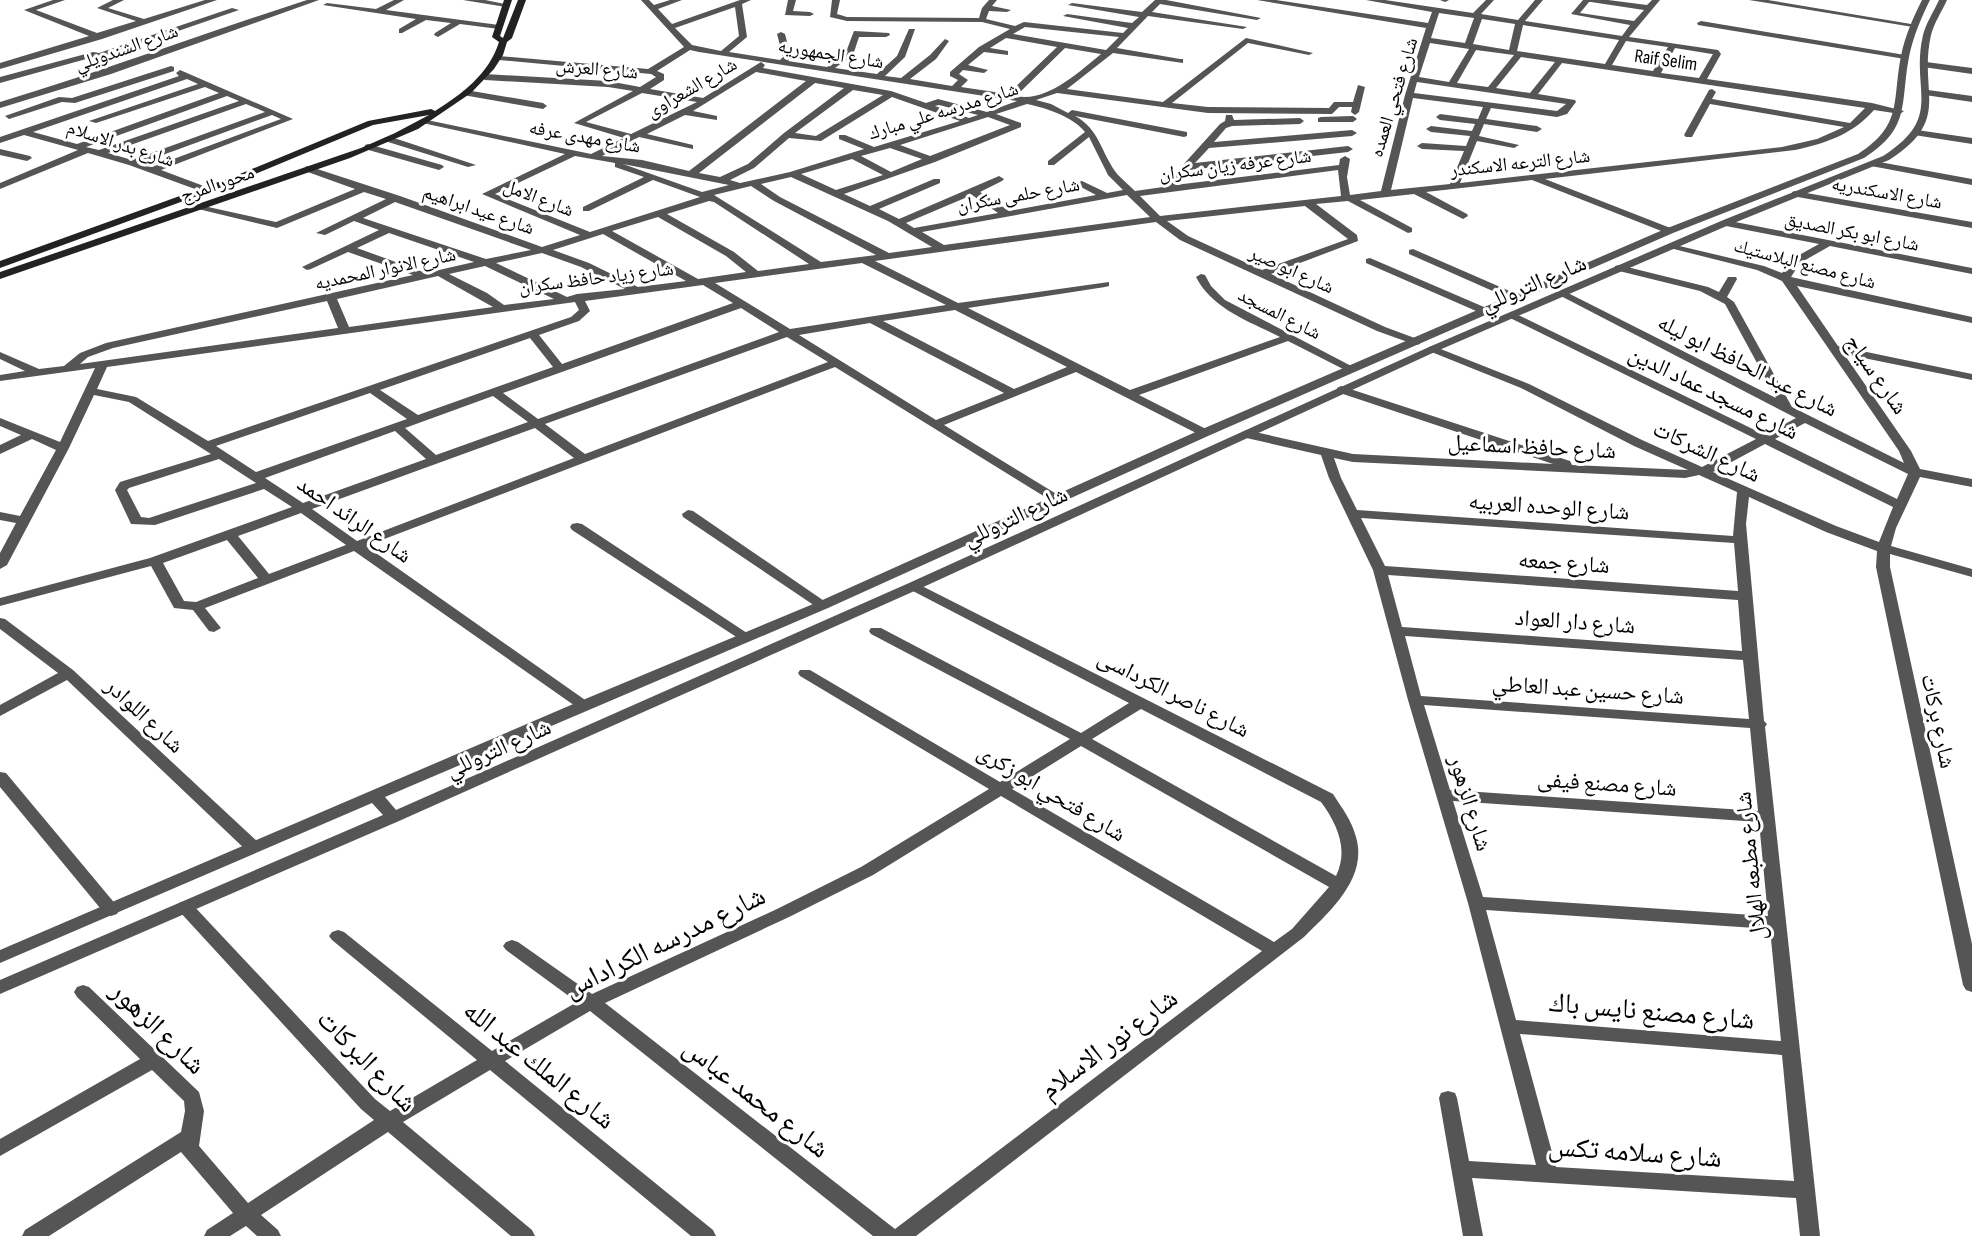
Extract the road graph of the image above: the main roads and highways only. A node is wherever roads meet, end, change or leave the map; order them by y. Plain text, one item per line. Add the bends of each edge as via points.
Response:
1 (522, 0) edge
2 (507, 2) edge
3 (503, 41) junction
4 (439, 110) junction
5 (0, 264) edge
6 (0, 276) edge

1 - 3 main road, محور المرج
2 - 3 main road, محور المرج via 496,38
3 - 4 main road, محور المرج via 499,58 485,76
4 - 5 main road, محور المرج via 371,123 206,190
4 - 6 main road, محور المرج via 368,147

